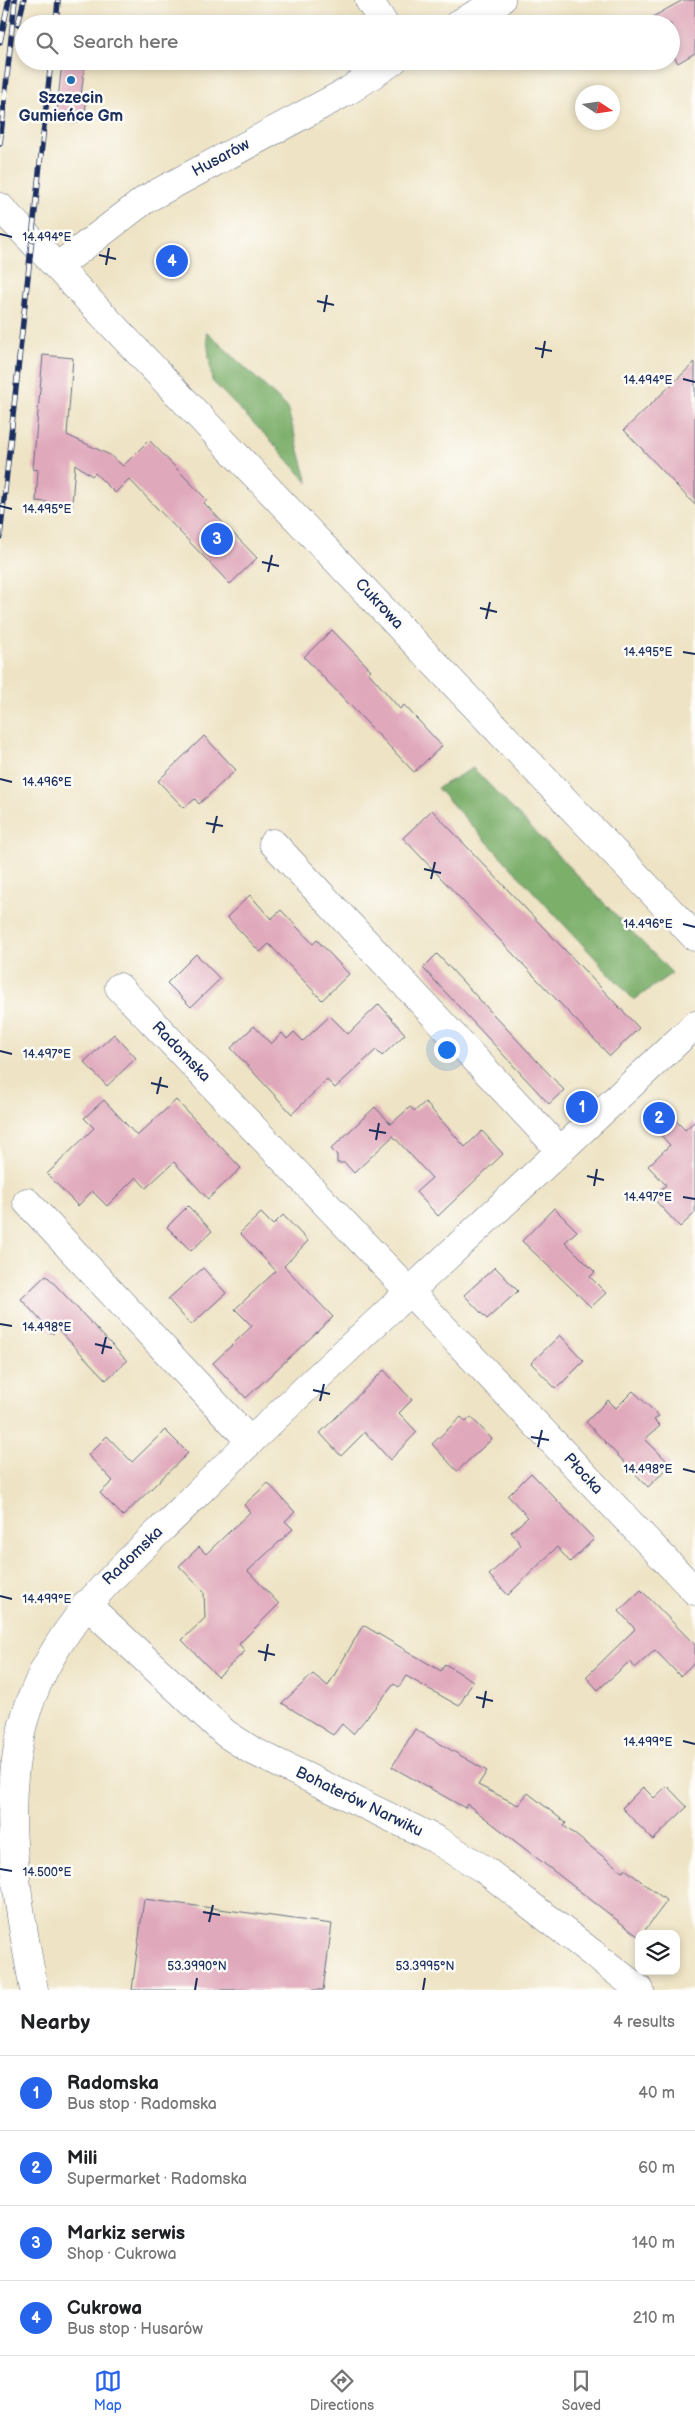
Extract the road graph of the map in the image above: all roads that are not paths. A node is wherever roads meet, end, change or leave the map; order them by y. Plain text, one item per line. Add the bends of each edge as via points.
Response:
1 (369, 0) edge
2 (501, 0) edge
3 (378, 15) edge
4 (474, 15) edge
5 (380, 70) edge
6 (0, 208) edge
7 (57, 267) junction
8 (273, 843) dead end
9 (695, 937) edge
10 (119, 987) dead end
11 (695, 1025) edge
12 (561, 1151) junction
13 (27, 1202) dead end
14 (410, 1291) junction
15 (250, 1441) junction
16 (695, 1592) edge
17 (86, 1604) junction
18 (34, 1990) edge
19 (640, 1990) edge

1 - 3 street
2 - 4 street
5 - 7 street, Husarów via 348,91 146,198
6 - 7 street, Cukrowa
7 - 9 street, Cukrowa
8 - 12 street
10 - 14 street, Radomska
11 - 12 street, Radomska
12 - 14 street, Radomska
13 - 15 street
14 - 15 street, Radomska
14 - 16 street, Płocka
15 - 17 street, Radomska
17 - 18 street, Radomska via 55,1649 34,1692 23,1723 12,1780 12,1851
17 - 19 street, Bohaterów Narwiku via 225,1733 251,1750 435,1840 485,1870

